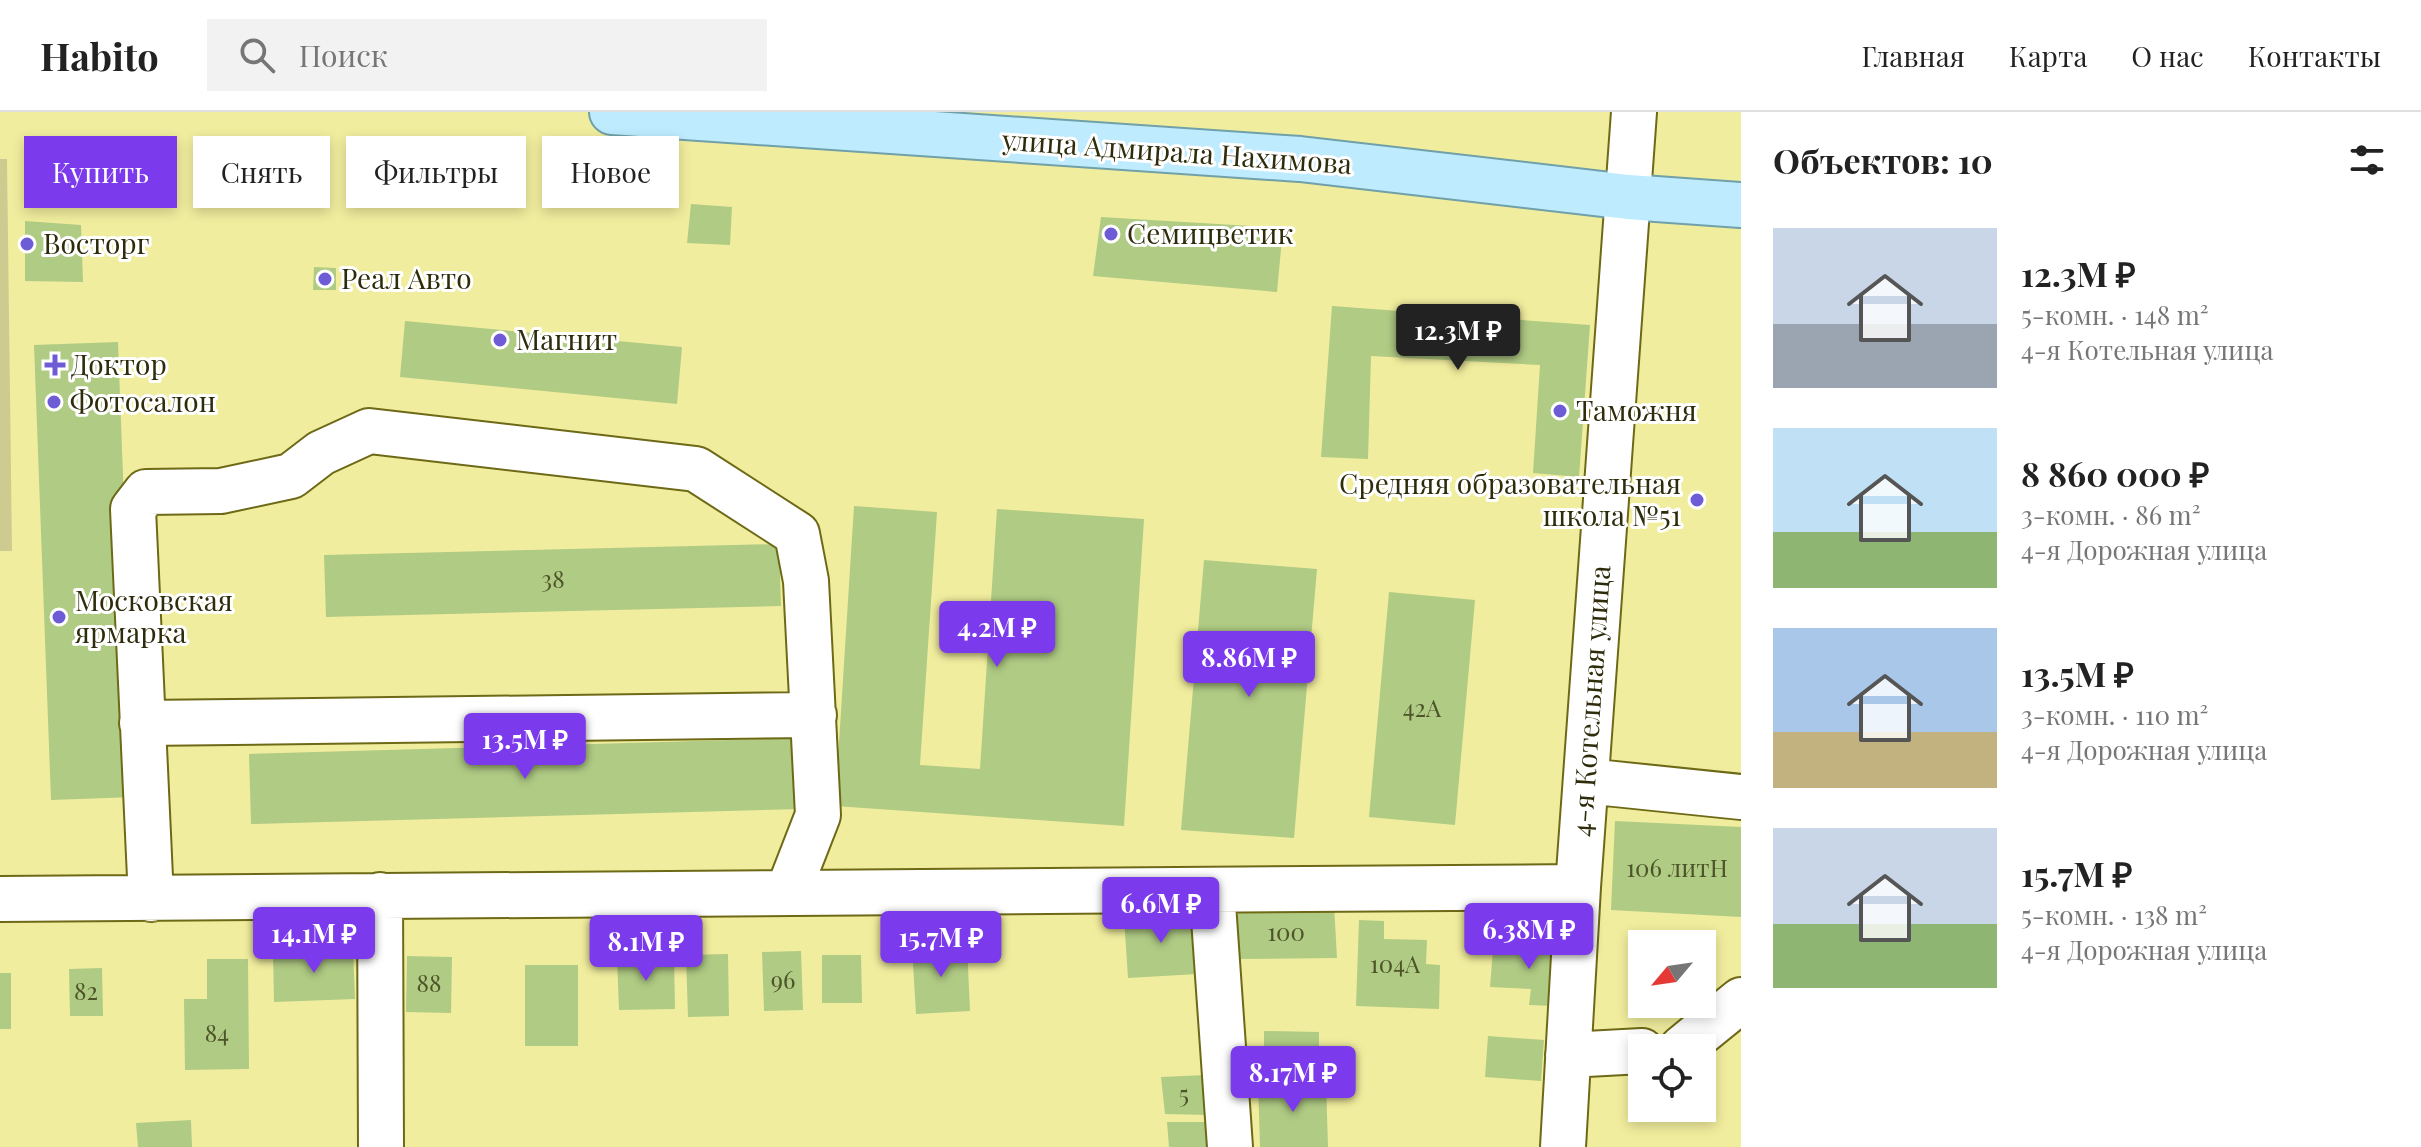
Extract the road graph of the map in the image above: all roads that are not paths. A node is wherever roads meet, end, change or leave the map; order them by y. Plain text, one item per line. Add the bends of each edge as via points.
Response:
1 (612, 112) edge
2 (1634, 112) edge
3 (1628, 197) junction
4 (1741, 205) edge
5 (814, 715) junction
6 (142, 723) junction
7 (1586, 781) junction
8 (1741, 797) edge
9 (1578, 887) junction
10 (1212, 890) junction
11 (788, 892) junction
12 (380, 895) junction
13 (0, 899) edge
14 (151, 899) junction
15 (1741, 1000) edge
16 (1699, 1034) edge
17 (1628, 1052) edge
18 (1568, 1055) junction
19 (381, 1147) edge
20 (1230, 1147) edge
21 (1563, 1147) edge

1 - 3 main road, улица Адмирала Нахимова via 1300,159
2 - 3 street, 4-я Котельная улица
3 - 4 main road, улица Адмирала Нахимова
3 - 7 street, 4-я Котельная улица
5 - 6 street
5 - 6 street via 806,581 797,534 709,477 696,469 369,431 321,453 291,476 221,491 146,492 139,500 133,509
5 - 11 street via 818,815
6 - 14 street
7 - 8 street
7 - 9 street, 4-я Котельная улица
9 - 10 street
9 - 18 street, 4-я Котельная улица
10 - 11 street
10 - 20 street
11 - 12 street
12 - 14 street
12 - 19 street
13 - 14 street
15 - 16 street
17 - 18 street
18 - 21 street, 4-я Котельная улица

